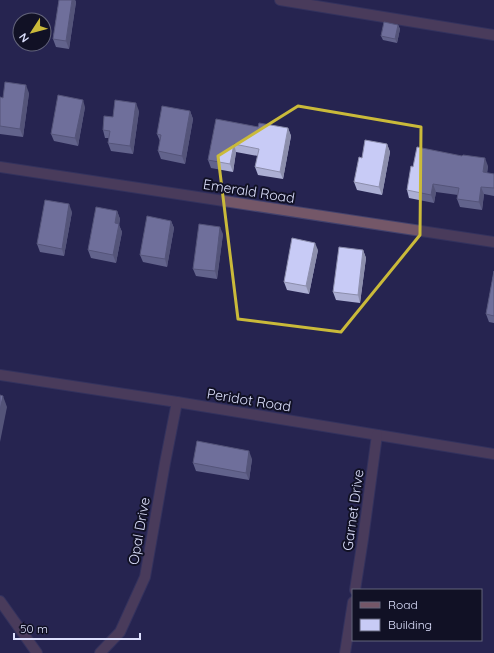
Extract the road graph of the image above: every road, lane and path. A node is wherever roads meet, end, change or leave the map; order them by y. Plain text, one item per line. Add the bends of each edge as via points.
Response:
1 (280, 0) edge
2 (494, 35) edge
3 (0, 167) edge
4 (494, 242) edge
5 (0, 375) edge
6 (178, 402) junction
7 (377, 435) junction
8 (494, 454) edge
9 (355, 589) edge
10 (0, 600) edge
11 (352, 608) edge
12 (36, 653) edge
13 (100, 653) edge
14 (345, 653) edge

1 - 2 street
3 - 4 street, Emerald Road
5 - 6 street, Peridot Road
6 - 7 street, Peridot Road
6 - 13 street, Opal Drive via 145,577 120,632
7 - 8 street, Peridot Road
7 - 9 street, Garnet Drive
10 - 12 street
11 - 14 street

